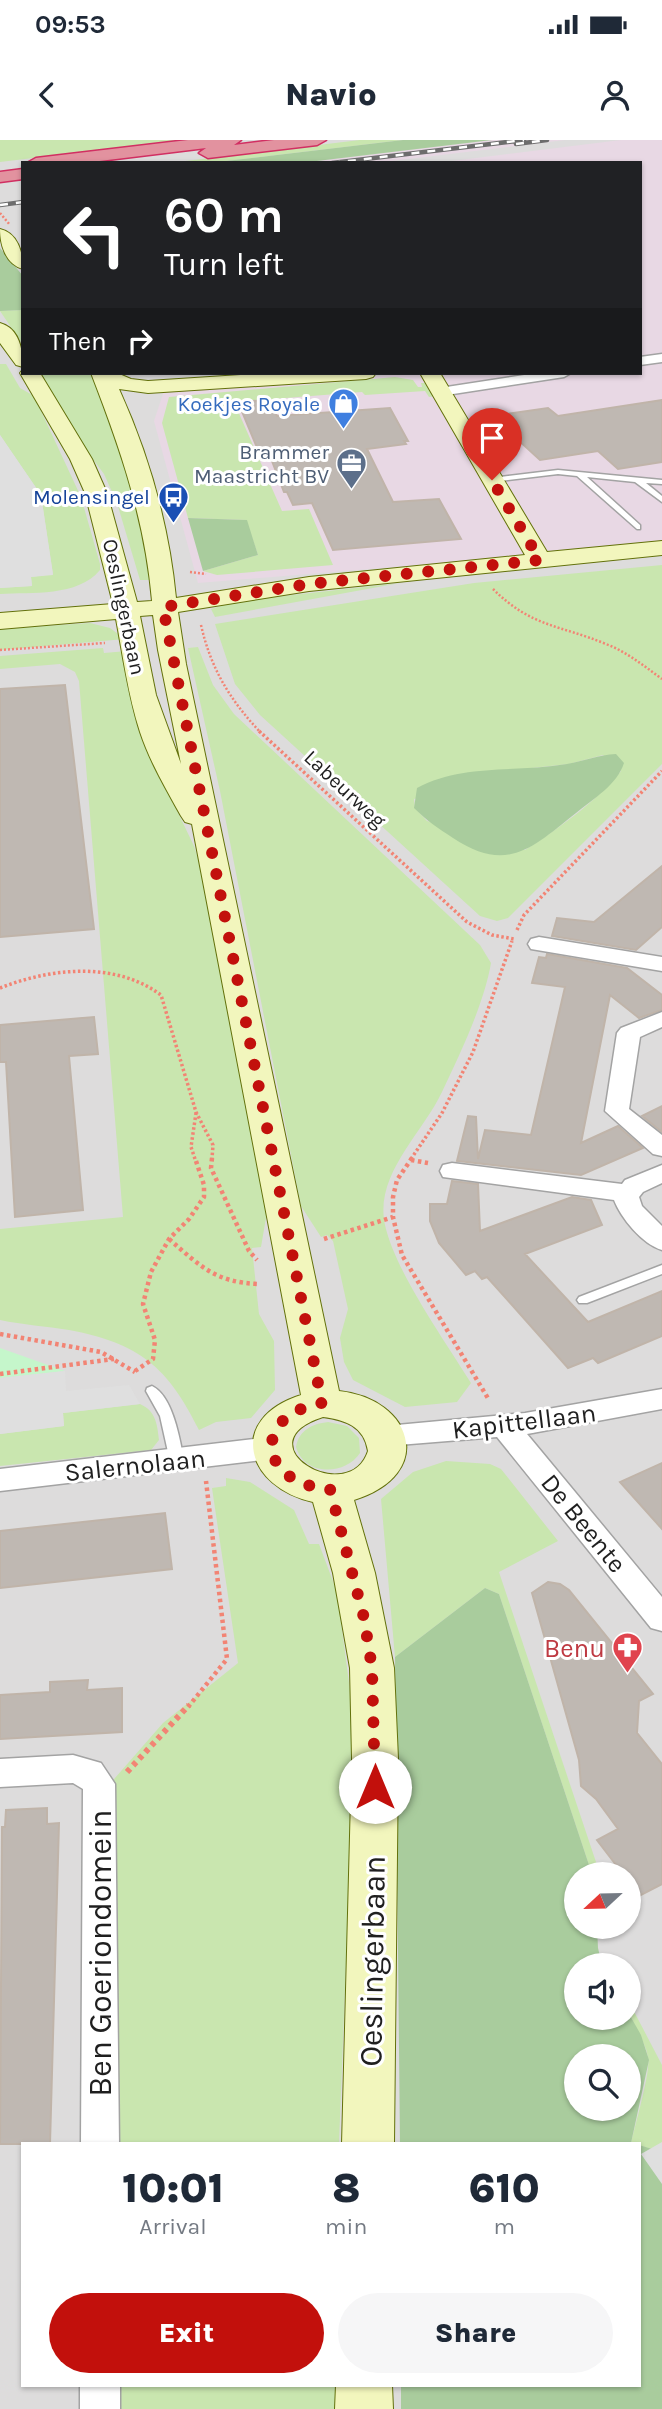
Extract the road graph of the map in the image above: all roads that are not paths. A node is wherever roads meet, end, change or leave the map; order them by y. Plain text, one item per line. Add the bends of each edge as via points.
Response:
1 (232, 140) edge
2 (317, 140) edge
3 (53, 161) edge
4 (139, 161) edge
5 (21, 164) edge
6 (0, 167) edge
7 (21, 174) edge
8 (0, 177) edge
9 (5, 230) edge
10 (21, 259) edge
11 (0, 329) edge
12 (21, 358) edge
13 (662, 358) edge
14 (642, 361) edge
15 (31, 375) edge
16 (102, 375) edge
17 (106, 375) edge
18 (336, 375) edge
19 (535, 375) edge
20 (435, 382) edge
21 (579, 474) junction
22 (492, 480) junction
23 (638, 480) junction
24 (662, 482) edge
25 (662, 500) edge
26 (637, 527) dead end
27 (662, 548) edge
28 (540, 560) junction
29 (116, 561) junction
30 (58, 596) junction
31 (163, 598) junction
32 (0, 601) edge
33 (126, 601) junction
34 (0, 621) edge
35 (211, 844) junction
36 (539, 944) dead end
37 (662, 964) edge
38 (662, 1019) edge
39 (662, 1149) edge
40 (452, 1171) dead end
41 (662, 1173) edge
42 (626, 1193) junction
43 (662, 1241) edge
44 (662, 1269) edge
45 (583, 1300) dead end
46 (152, 1391) road end
47 (662, 1399) edge
48 (322, 1403) junction
49 (506, 1428) junction
50 (386, 1436) junction
51 (270, 1448) junction
52 (177, 1461) junction
53 (0, 1479) edge
54 (330, 1489) junction
55 (662, 1619) edge
56 (0, 1773) edge
57 (100, 2142) edge
58 (368, 2142) edge
59 (100, 2387) edge
60 (364, 2387) edge
61 (100, 2409) edge
62 (363, 2409) edge

1 - 3 highway
2 - 4 highway
5 - 6 highway
7 - 8 highway
9 - 10 main road
11 - 12 main road
13 - 14 street
15 - 29 main road, Oeslingerbaan via 81,459
16 - 31 main road, Oeslingerbaan via 131,442 156,542
17 - 18 main road via 131,386 156,387
19 - 20 street
20 - 22 main road
21 - 22 lane
21 - 23 lane
21 - 26 lane
22 - 28 main road
23 - 24 lane
23 - 25 lane
27 - 28 main road
28 - 31 main road
29 - 30 main road via 108,577 90,588
29 - 33 main road, Oeslingerbaan
30 - 32 main road
30 - 33 main road
31 - 33 main road
31 - 35 main road, Oeslingerbaan
33 - 34 main road
33 - 35 main road, Oeslingerbaan via 154,733
35 - 48 main road, Oeslingerbaan
36 - 37 street
38 - 39 street via 629,1033 617,1111
40 - 42 street
41 - 42 street
42 - 43 street via 628,1205
44 - 45 lane
46 - 52 lane via 172,1426
47 - 49 street, Kapittellaan
48 - 50 main road via 364,1411
48 - 51 main road via 283,1419
49 - 50 street, Kapittellaan
49 - 55 street, De Beente
50 - 54 main road via 386,1455 377,1470 353,1485
51 - 52 street, Salernolaan
51 - 54 main road via 285,1475 305,1485
52 - 53 street, Salernolaan
54 - 58 main road, Oeslingerbaan via 354,1573 372,1668 375,1759
56 - 57 street, Ben Goeriondomein via 73,1769 89,1773 99,1784
59 - 61 street
60 - 62 main road

